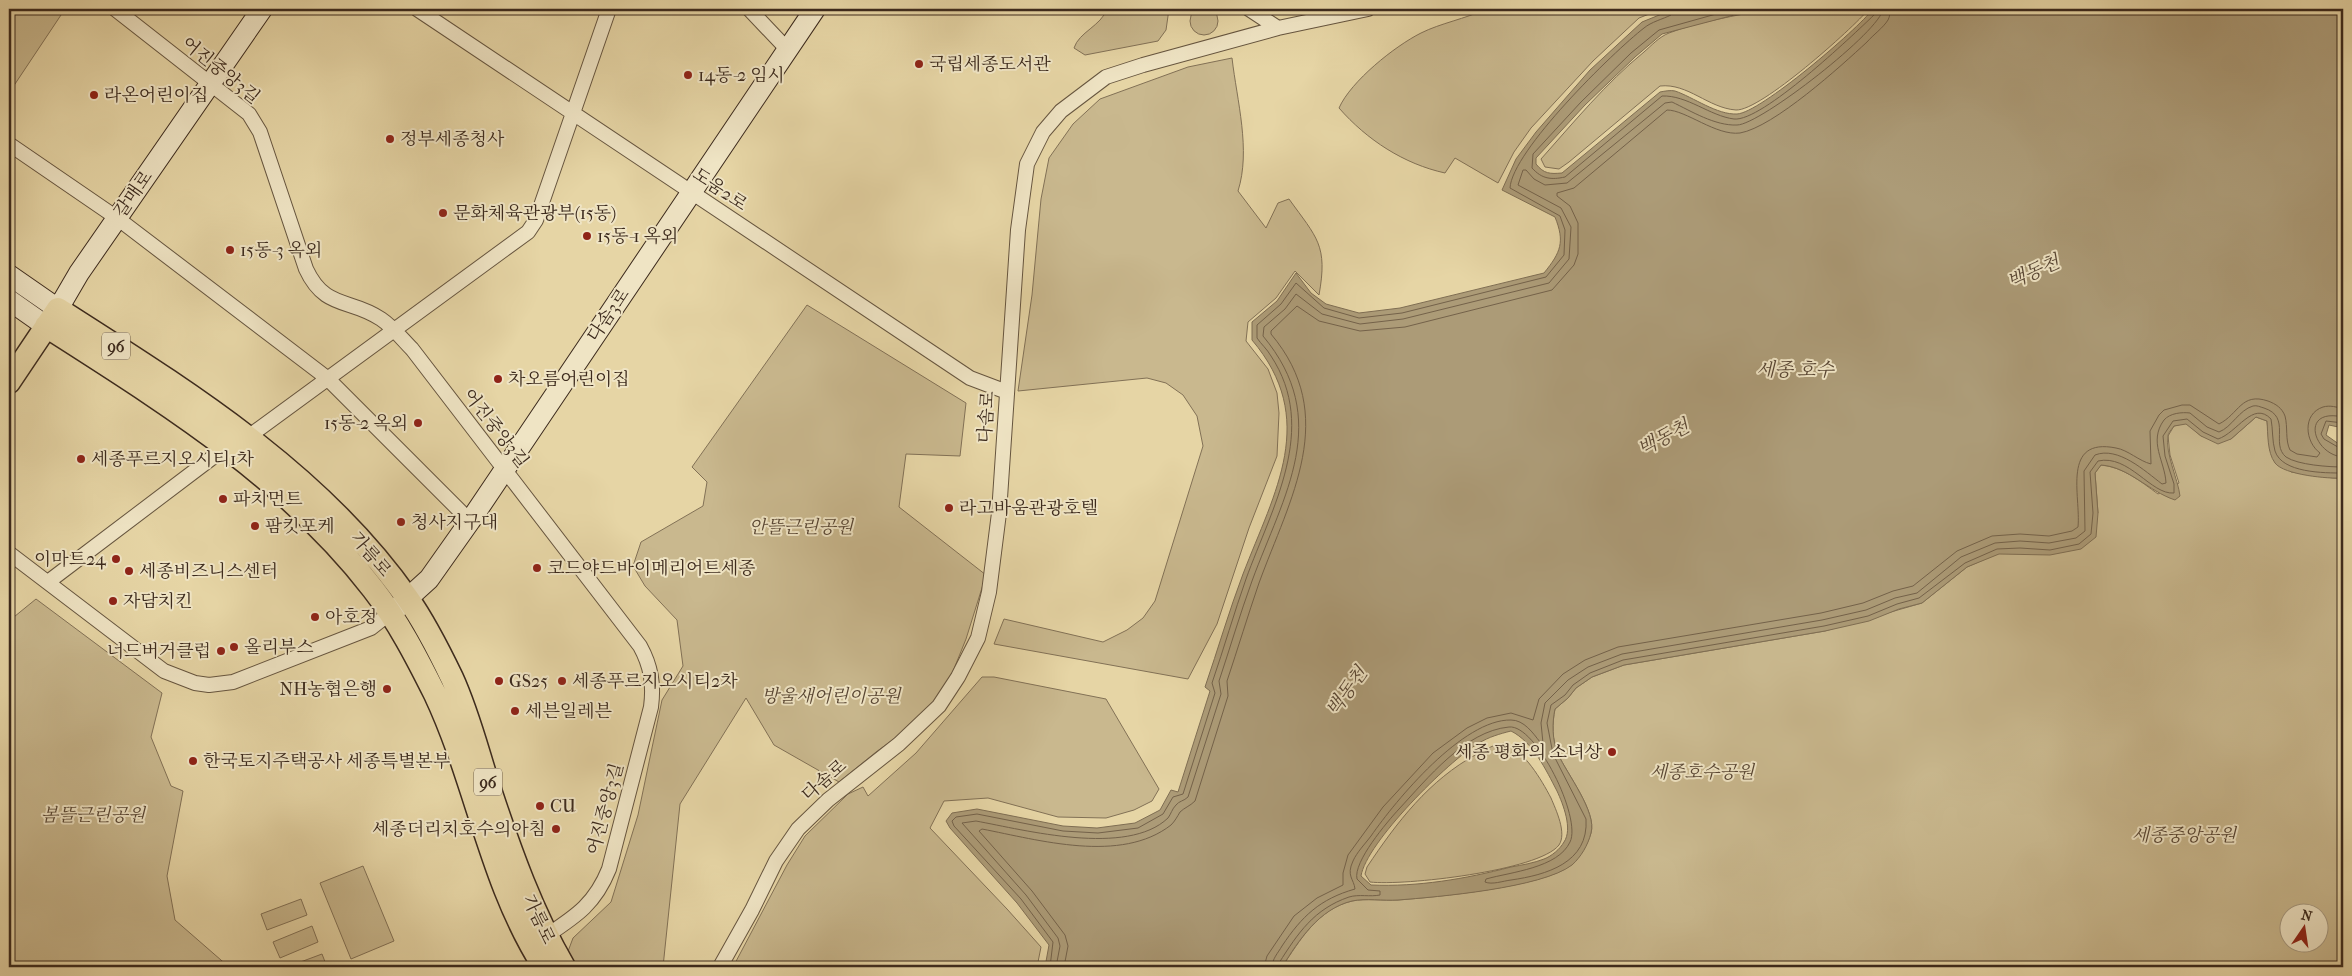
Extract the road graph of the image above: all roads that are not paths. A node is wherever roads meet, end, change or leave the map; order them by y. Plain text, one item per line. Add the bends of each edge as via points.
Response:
1 (114, 9) edge
2 (262, 9) edge
3 (417, 9) edge
4 (609, 9) edge
5 (749, 9) edge
6 (815, 9) edge
7 (1249, 9) edge
8 (1368, 9) edge
9 (1278, 28) junction
10 (787, 49) junction
11 (210, 84) junction
12 (572, 112) junction
13 (9, 144) edge
14 (691, 192) junction
15 (117, 218) junction
16 (9, 275) edge
17 (9, 300) edge
18 (52, 317) junction
19 (394, 330) junction
20 (327, 378) junction
21 (9, 382) edge
22 (1007, 392) junction
23 (248, 437) junction
24 (225, 448) junction
25 (504, 469) junction
26 (470, 521) junction
27 (9, 553) edge
28 (48, 582) junction
29 (408, 599) junction
30 (390, 613) junction
31 (546, 936) junction
32 (544, 967) edge
33 (564, 967) edge
34 (720, 967) edge

1 - 11 street, 어진중앙3길
2 - 11 street, 갈매로
3 - 12 street, 도움2로
4 - 12 street
5 - 10 street
6 - 10 street, 다솜3로
7 - 9 street
8 - 9 street, 다솜로
9 - 22 street, 다솜로 via 1106,77 1061,111 1043,132 1027,164 1018,230
10 - 14 street, 다솜3로
11 - 15 street, 갈매로
11 - 19 street, 어진중앙3길 via 248,114 260,132 306,269 317,289 337,301 371,313
12 - 14 street, 도움2로
12 - 19 street via 536,220 528,232
13 - 15 street
14 - 22 street, 도움2로 via 970,378
14 - 25 street, 다솜3로
15 - 18 street, 갈매로
15 - 20 street
16 - 18 street, 가름로
17 - 18 street, 가름로
18 - 21 main road, 갈매로
18 - 23 main road, 가름로 / 96
18 - 24 main road, 가름로 / 96 via 124,377
19 - 20 street
19 - 25 street, 어진중앙3길
20 - 23 street
20 - 26 street
22 - 34 street, 다솜로 via 990,592 978,638 938,706 899,744 828,800 798,829 776,861
23 - 29 main road, 가름로 / 96 via 350,527
24 - 28 street
24 - 30 main road, 가름로 / 96 via 310,517 373,588
25 - 26 street, 다솜3로
25 - 31 street, 어진중앙3길 via 640,646 647,659 653,690 605,879 590,904
26 - 29 street, 다솜3로 via 429,579
27 - 28 street
28 - 30 street via 164,671 195,683 233,682 371,628
29 - 30 street, 다솜3로
29 - 31 main road, 가름로 / 96 via 431,638 469,719 514,863
30 - 32 main road, 가름로 / 96 via 435,695 515,916
31 - 33 main road, 가름로 / 96

